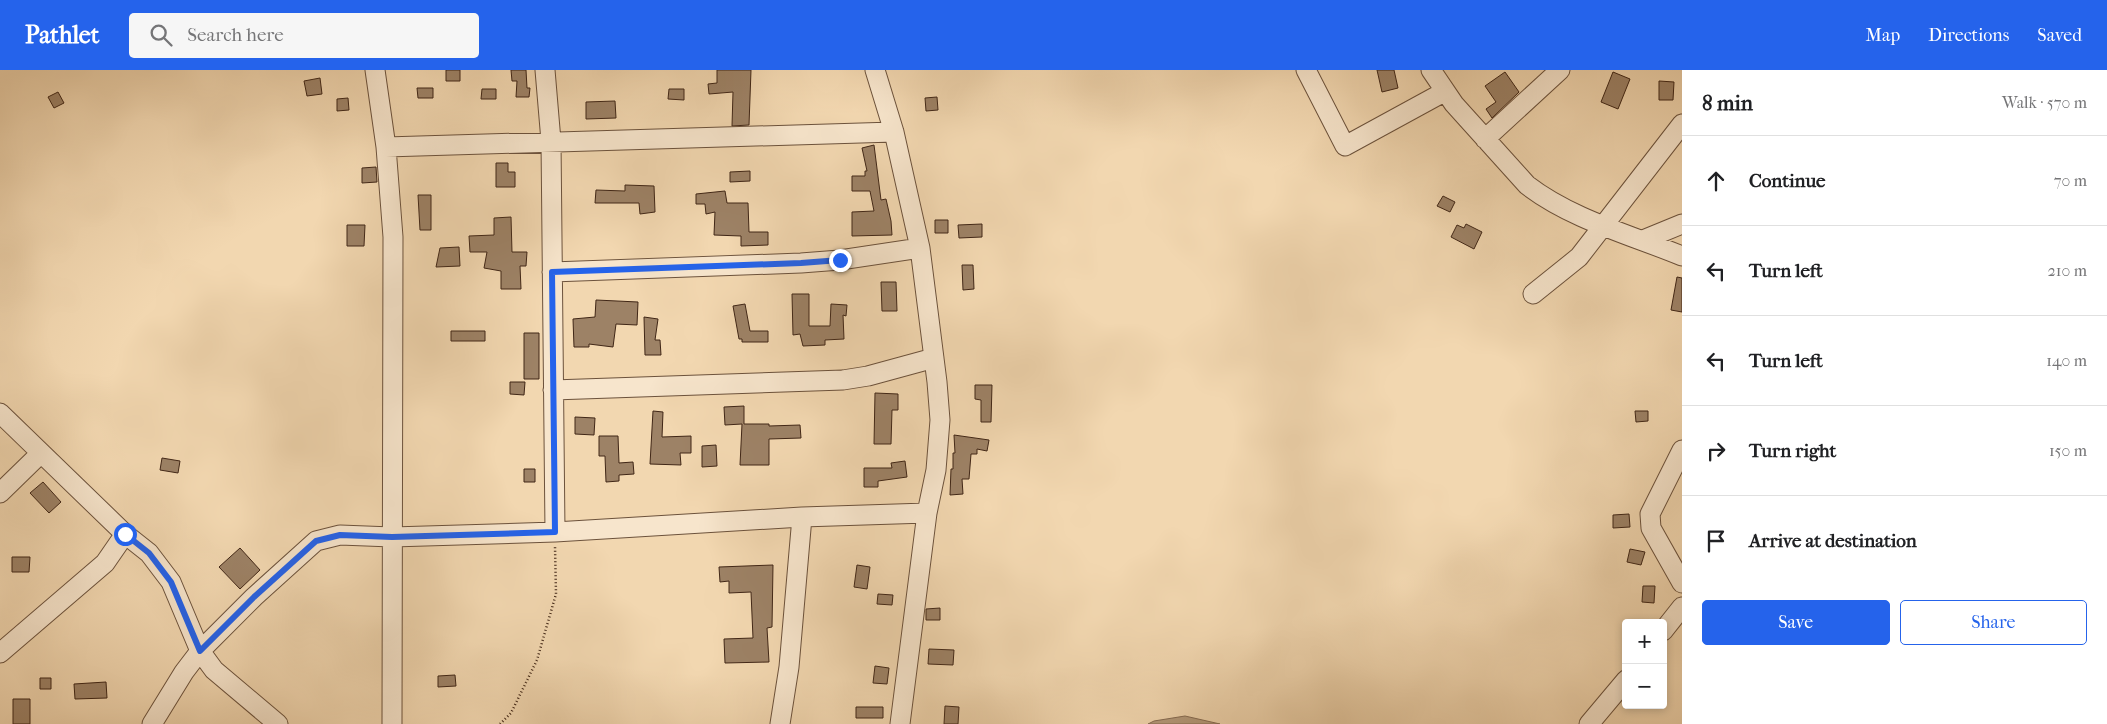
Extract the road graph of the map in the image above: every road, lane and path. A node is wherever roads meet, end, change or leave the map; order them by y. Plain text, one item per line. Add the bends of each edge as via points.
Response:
1 (375, 70) edge
2 (545, 70) edge
3 (875, 70) edge
4 (1306, 70) edge
5 (1431, 70) edge
6 (1560, 70) edge
7 (1444, 92) junction
8 (1682, 124) edge
9 (894, 132) junction
10 (1484, 139) junction
11 (551, 141) junction
12 (386, 147) junction
13 (1682, 224) edge
14 (1604, 226) junction
15 (1643, 240) junction
16 (920, 248) junction
17 (1682, 256) edge
18 (552, 272) junction
19 (1534, 294) dead end
20 (934, 358) junction
21 (553, 390) junction
22 (0, 414) edge
23 (1682, 450) edge
24 (40, 454) junction
25 (0, 493) edge
26 (927, 513) junction
27 (802, 517) junction
28 (555, 532) junction
29 (125, 534) junction
30 (392, 537) junction
31 (1682, 583) edge
32 (1682, 607) edge
33 (1667, 626) edge
34 (200, 651) junction
35 (0, 653) edge
36 (1622, 685) edge
37 (152, 724) edge
38 (278, 724) edge
39 (392, 724) edge
40 (500, 724) edge
41 (780, 724) edge
42 (900, 724) edge
43 (1589, 724) edge

1 - 12 street
2 - 11 street
3 - 9 street
4 - 7 street via 1345,146
5 - 7 street
6 - 10 street
7 - 10 street
8 - 14 street
9 - 11 street
9 - 16 street
10 - 14 street via 1526,185 1541,196
11 - 12 street
11 - 18 street
12 - 30 street via 393,237
13 - 15 street
14 - 15 street
14 - 19 street via 1579,257
15 - 17 street
16 - 18 street via 801,263
16 - 20 street
18 - 21 street
20 - 21 street via 843,380
20 - 26 street via 940,420 936,470
21 - 28 street
22 - 24 street
23 - 31 street via 1650,514 1650,522
24 - 25 street
24 - 29 street
26 - 27 street
26 - 42 street
27 - 28 street
27 - 41 street via 789,667
28 - 30 street
28 - 40 path via 556,594 537,660 511,713
29 - 34 street via 149,553 171,582
29 - 35 street via 105,563
30 - 34 street via 340,535 316,541
30 - 39 street
32 - 33 street
34 - 37 street
34 - 38 street via 214,670
36 - 43 street

